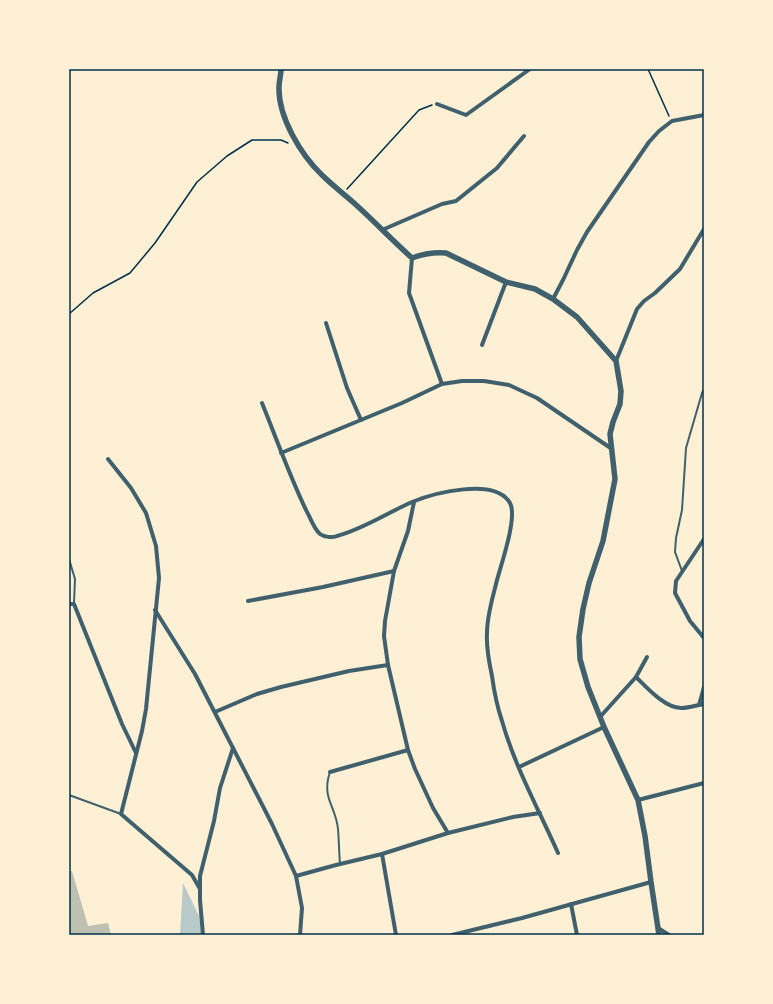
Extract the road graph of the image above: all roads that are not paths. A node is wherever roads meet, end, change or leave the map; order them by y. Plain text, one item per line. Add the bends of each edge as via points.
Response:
1 (281, 69) edge
2 (530, 69) edge
3 (437, 104) road end
4 (704, 115) edge
5 (524, 136) dead end
6 (704, 229) edge
7 (382, 230) junction
8 (412, 258) junction
9 (506, 282) junction
10 (553, 299) junction
11 (326, 323) dead end
12 (482, 345) dead end
13 (616, 362) junction
14 (442, 384) junction
15 (704, 389) edge
16 (262, 403) dead end
17 (361, 420) junction
18 (612, 449) junction
19 (281, 453) junction
20 (108, 459) dead end
21 (414, 502) junction
22 (704, 539) edge
23 (69, 559) edge
24 (394, 571) junction
25 (682, 572) junction
26 (248, 601) dead end
27 (71, 604) edge
28 (156, 610) junction
29 (704, 638) edge
30 (647, 657) dead end
31 (388, 665) junction
32 (636, 677) junction
33 (704, 686) edge
34 (702, 704) edge
35 (215, 712) junction
36 (600, 717) junction
37 (604, 727) junction
38 (233, 748) junction
39 (408, 750) junction
40 (136, 754) junction
41 (519, 767) junction
42 (330, 772) joint
43 (704, 783) edge
44 (69, 795) edge
45 (638, 800) junction
46 (540, 813) junction
47 (121, 814) junction
48 (448, 833) junction
49 (558, 853) dead end
50 (382, 854) junction
51 (340, 864) junction
52 (296, 876) junction
53 (651, 882) junction
54 (200, 889) junction
55 (571, 904) junction
56 (658, 928) junction
57 (204, 935) edge
58 (300, 935) edge
59 (396, 935) edge
60 (452, 935) edge
61 (577, 935) edge
62 (659, 935) edge
63 (669, 935) edge

1 - 7 street via 280,102 285,119 309,162
2 - 3 street via 466,115
4 - 10 street via 672,121 649,142 587,232
5 - 7 street via 497,168 456,201 442,204
6 - 13 street via 680,269 637,310
7 - 8 street
8 - 9 street via 431,253 446,253
8 - 14 street via 409,293
9 - 10 street via 535,289
9 - 12 street
10 - 13 street via 577,316
11 - 17 street via 347,388
13 - 18 street via 621,391 620,404 610,434
14 - 17 street
14 - 18 street via 484,381 509,385 537,398
15 - 25 lane via 686,448 682,510 675,552
16 - 19 street
17 - 19 street
18 - 36 street via 615,479 612,501 604,541 582,609 579,637 580,659
19 - 21 street via 314,526 320,534 327,537 336,537
20 - 28 street via 131,488 146,513 156,546 159,578
21 - 24 street via 408,531
21 - 41 street via 468,488 487,489 501,494 510,504 510,531 490,609 487,633 489,660 502,722
22 - 25 street
23 - 27 lane via 75,579
24 - 26 street
24 - 31 street via 384,621
25 - 29 street via 676,581 675,593 690,621
27 - 40 street
28 - 35 street
28 - 40 street via 146,709
30 - 32 street
31 - 35 street via 281,687
31 - 39 street
32 - 34 street via 671,706 682,708
32 - 36 street
33 - 34 street
35 - 38 street
36 - 37 street
37 - 41 street
37 - 45 street
38 - 52 street
38 - 54 street via 220,788 200,876
39 - 42 street
39 - 48 street via 433,808
40 - 47 street
41 - 46 street
42 - 51 lane via 326,791 338,828
43 - 45 street
44 - 47 lane
45 - 53 street
46 - 48 street
46 - 49 street
47 - 54 street via 192,875
48 - 50 street
50 - 51 street
50 - 59 street
51 - 52 street
52 - 58 street via 302,908
53 - 55 street
53 - 56 street
54 - 57 street
55 - 60 street
55 - 61 street
56 - 62 street
56 - 63 street

